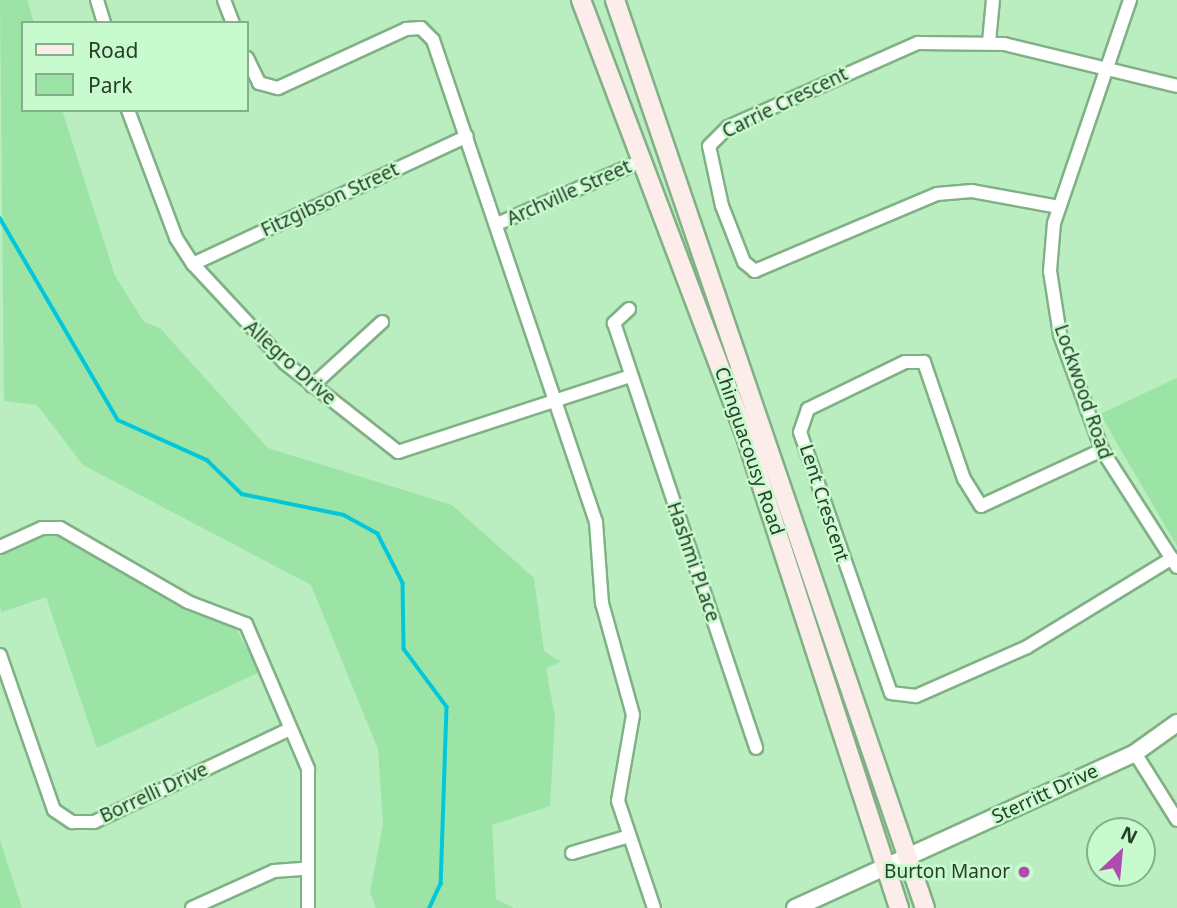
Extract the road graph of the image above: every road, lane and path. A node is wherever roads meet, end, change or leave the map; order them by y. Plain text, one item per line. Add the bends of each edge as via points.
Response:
1 (97, 0) edge
2 (224, 0) edge
3 (581, 0) edge
4 (615, 0) edge
5 (993, 0) edge
6 (1130, 0) edge
7 (103, 21) edge
8 (232, 21) edge
9 (989, 42) junction
10 (248, 60) edge
11 (1106, 70) junction
12 (1177, 86) edge
13 (129, 112) edge
14 (467, 136) junction
15 (641, 161) junction
16 (1059, 207) junction
17 (497, 224) junction
18 (193, 264) junction
19 (629, 309) dead end
20 (382, 322) dead end
21 (631, 376) junction
22 (312, 387) junction
23 (556, 401) junction
24 (1102, 450) junction
25 (0, 547) edge
26 (1174, 563) edge
27 (0, 655) edge
28 (1177, 723) edge
29 (288, 730) junction
30 (756, 748) dead end
31 (1135, 753) junction
32 (1177, 820) edge
33 (629, 836) junction
34 (572, 853) dead end
35 (909, 858) junction
36 (887, 868) junction
37 (305, 869) junction
38 (192, 908) edge
39 (308, 908) edge
40 (654, 908) edge
41 (795, 908) edge
42 (899, 908) edge
43 (925, 908) edge

1 - 7 street
2 - 8 street
3 - 15 main road, Chinguacousy Road
4 - 35 main road, Chinguacousy Road via 716,312
5 - 9 street
6 - 11 street, Lockwood Road
9 - 11 street, Carrie Crescent
9 - 16 street, Carrie Crescent via 918,43 716,136 707,156 744,262 762,271 937,194 972,191
10 - 14 street via 259,83 278,88 421,28 433,40
11 - 12 street, Carrie Crescent
11 - 16 street, Lockwood Road
13 - 18 street, Allegro Drive via 176,238
14 - 17 street
14 - 18 street, Fitzgibson Street
15 - 17 street, Archville Street
15 - 36 main road, Chinguacousy Road via 747,440
16 - 24 street, Lockwood Road via 1050,249 1056,314
17 - 23 street
18 - 22 street, Allegro Drive
19 - 21 street, Hashmi PLace via 614,323
20 - 22 street
21 - 23 street
21 - 30 street, Hashmi PLace
22 - 23 street, Allegro Drive via 398,452
23 - 33 street via 596,522 602,603 631,699 632,730 618,791
24 - 26 street, Lockwood Road
24 - 26 street, Lent Crescent via 981,506 921,360 905,362 808,409 800,432 891,693 916,696 1027,647
25 - 29 street via 42,528 60,528 188,602 240,620 257,639
27 - 29 street, Borrelli Drive via 54,810 72,822 94,822
28 - 31 street, Sterritt Drive
29 - 37 street via 310,781
31 - 32 street
31 - 35 street, Sterritt Drive
33 - 34 street
33 - 40 street
35 - 36 street, Sterritt Drive
35 - 43 main road, Chinguacousy Road
36 - 41 street, Sterritt Drive
36 - 42 main road, Chinguacousy Road
37 - 38 street via 274,870
37 - 39 street

